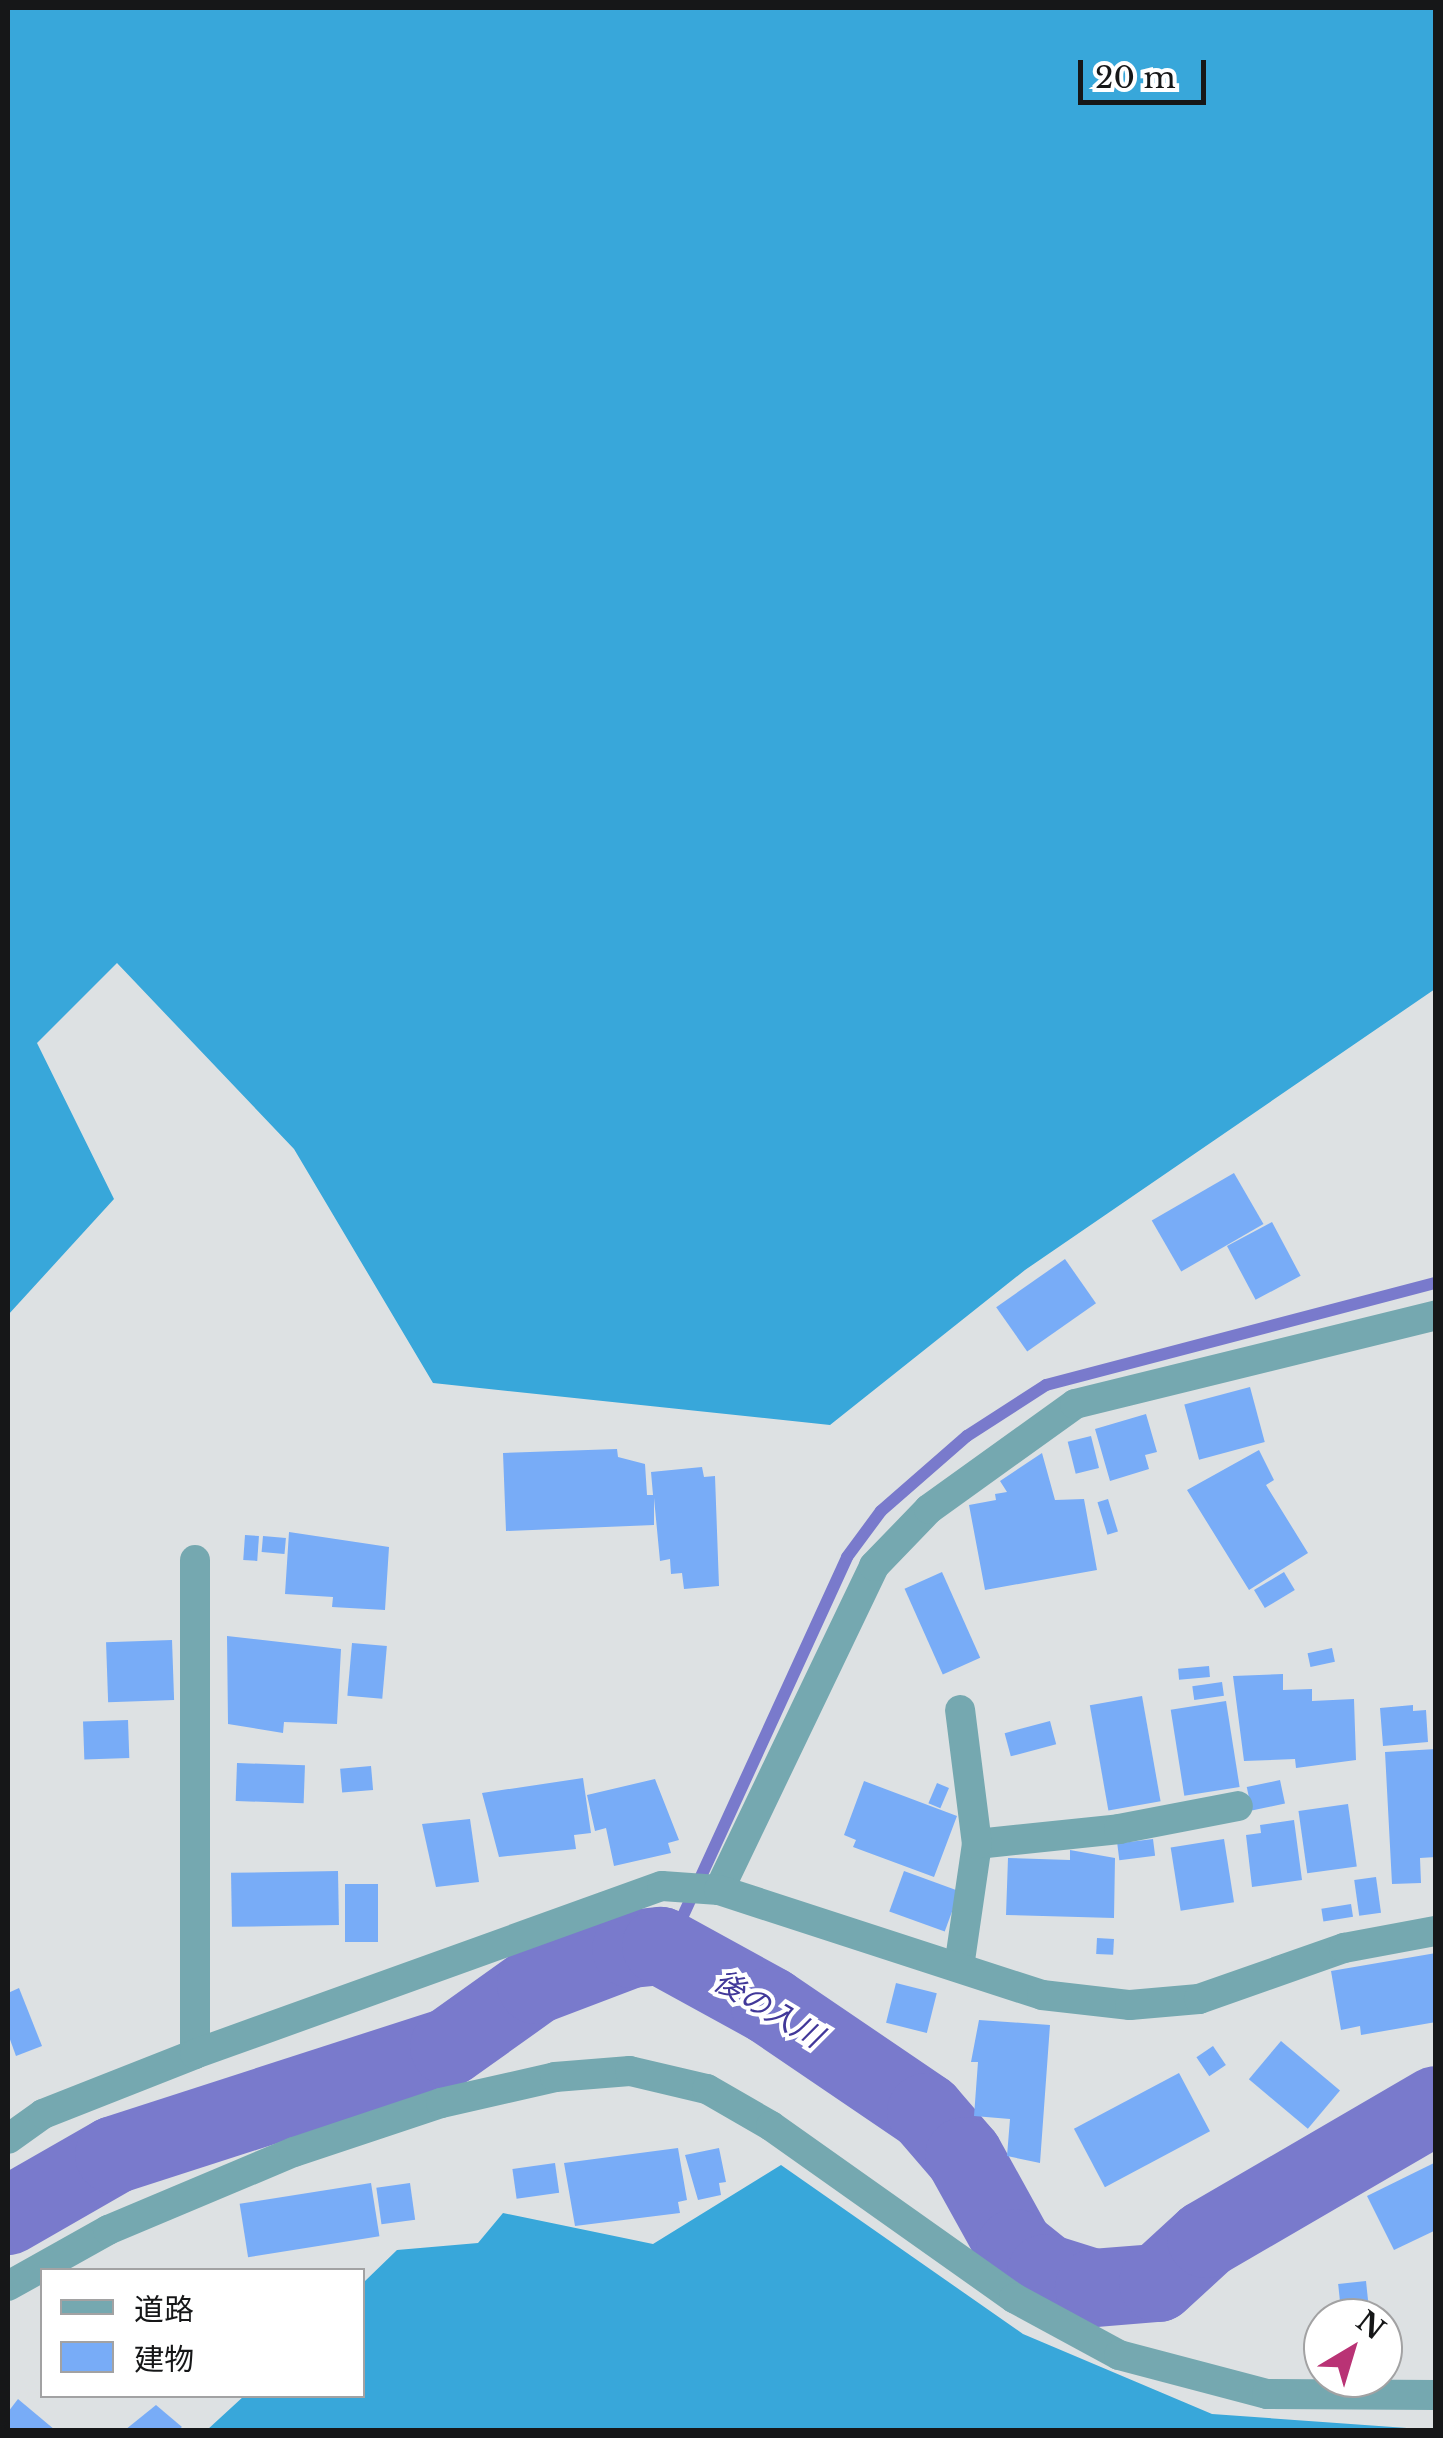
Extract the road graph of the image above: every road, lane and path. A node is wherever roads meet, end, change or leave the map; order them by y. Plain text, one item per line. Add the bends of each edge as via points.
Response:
1 (1436, 1315) edge
2 (195, 1560) dead end
3 (960, 1710) dead end
4 (1238, 1806) dead end
5 (977, 1844) junction
6 (700, 1889) junction
7 (1436, 1932) edge
8 (959, 1967) junction
9 (195, 2054) junction
10 (8, 2139) edge
11 (40, 2268) edge
12 (40, 2268) edge
13 (8, 2286) edge
14 (1436, 2395) edge

1 - 6 street via 1075,1404 929,1508 874,1566
2 - 9 street
3 - 5 street
4 - 5 street via 1118,1829
5 - 8 street
6 - 8 street
6 - 9 street via 662,1886
7 - 8 street via 1344,1948 1199,2000 1147,2004 1042,1996
9 - 10 street via 43,2114
11 - 14 street via 108,2230 294,2152 441,2103 555,2077 630,2071 707,2089 771,2126 1014,2298 1119,2355 1267,2394
12 - 13 street

